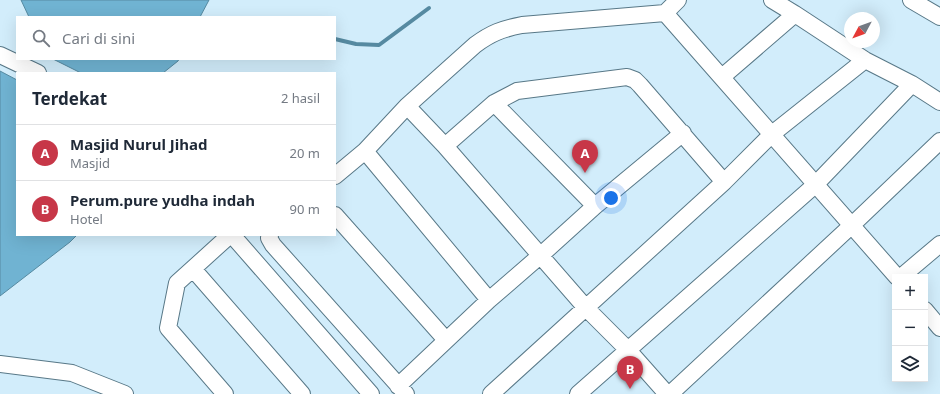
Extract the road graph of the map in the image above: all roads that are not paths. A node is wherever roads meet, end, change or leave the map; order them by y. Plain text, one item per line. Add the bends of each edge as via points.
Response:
1 (678, 0) edge
2 (772, 0) edge
3 (911, 0) edge
4 (665, 13) junction
5 (795, 14) junction
6 (940, 18) edge
7 (0, 55) edge
8 (865, 60) junction
9 (36, 72) edge
10 (722, 77) junction
11 (912, 84) junction
12 (940, 102) edge
13 (494, 103) junction
14 (407, 106) junction
15 (683, 133) junction
16 (772, 134) junction
17 (940, 141) edge
18 (445, 146) junction
19 (365, 152) junction
20 (336, 175) edge
21 (724, 182) junction
22 (815, 185) junction
23 (595, 206) junction
24 (336, 216) edge
25 (851, 226) junction
26 (230, 236) edge
27 (232, 236) edge
28 (270, 236) edge
29 (940, 244) edge
30 (542, 255) junction
31 (193, 269) junction
32 (894, 274) edge
33 (905, 274) edge
34 (489, 300) junction
35 (586, 308) junction
36 (928, 314) edge
37 (940, 328) edge
38 (446, 340) junction
39 (628, 350) junction
40 (0, 364) edge
41 (402, 390) edge
42 (125, 394) edge
43 (225, 394) edge
44 (302, 394) edge
45 (371, 394) edge
46 (491, 394) edge
47 (578, 394) edge
48 (668, 394) edge

1 - 4 street
2 - 5 street
3 - 6 street
4 - 10 street
4 - 14 street via 501,30 475,45
5 - 8 street
5 - 10 street
7 - 9 street
8 - 11 street
8 - 16 street
10 - 16 street
11 - 12 street
11 - 22 street
13 - 15 street via 517,90 627,77 640,84
13 - 18 street
13 - 23 street
14 - 18 street
14 - 19 street
15 - 21 street
15 - 23 street
16 - 21 street
16 - 22 street
17 - 25 street
18 - 30 street
19 - 20 street
19 - 34 street
21 - 35 street
22 - 25 street
22 - 39 street
23 - 30 street
24 - 38 street
25 - 32 street
25 - 48 street
26 - 31 street
27 - 45 street
28 - 41 street via 273,245
29 - 33 street
30 - 34 street
30 - 35 street
31 - 43 street via 177,283 168,328
31 - 44 street
34 - 38 street
35 - 39 street
35 - 46 street
36 - 37 street
38 - 41 street
39 - 47 street
39 - 48 street
40 - 42 street via 72,373

